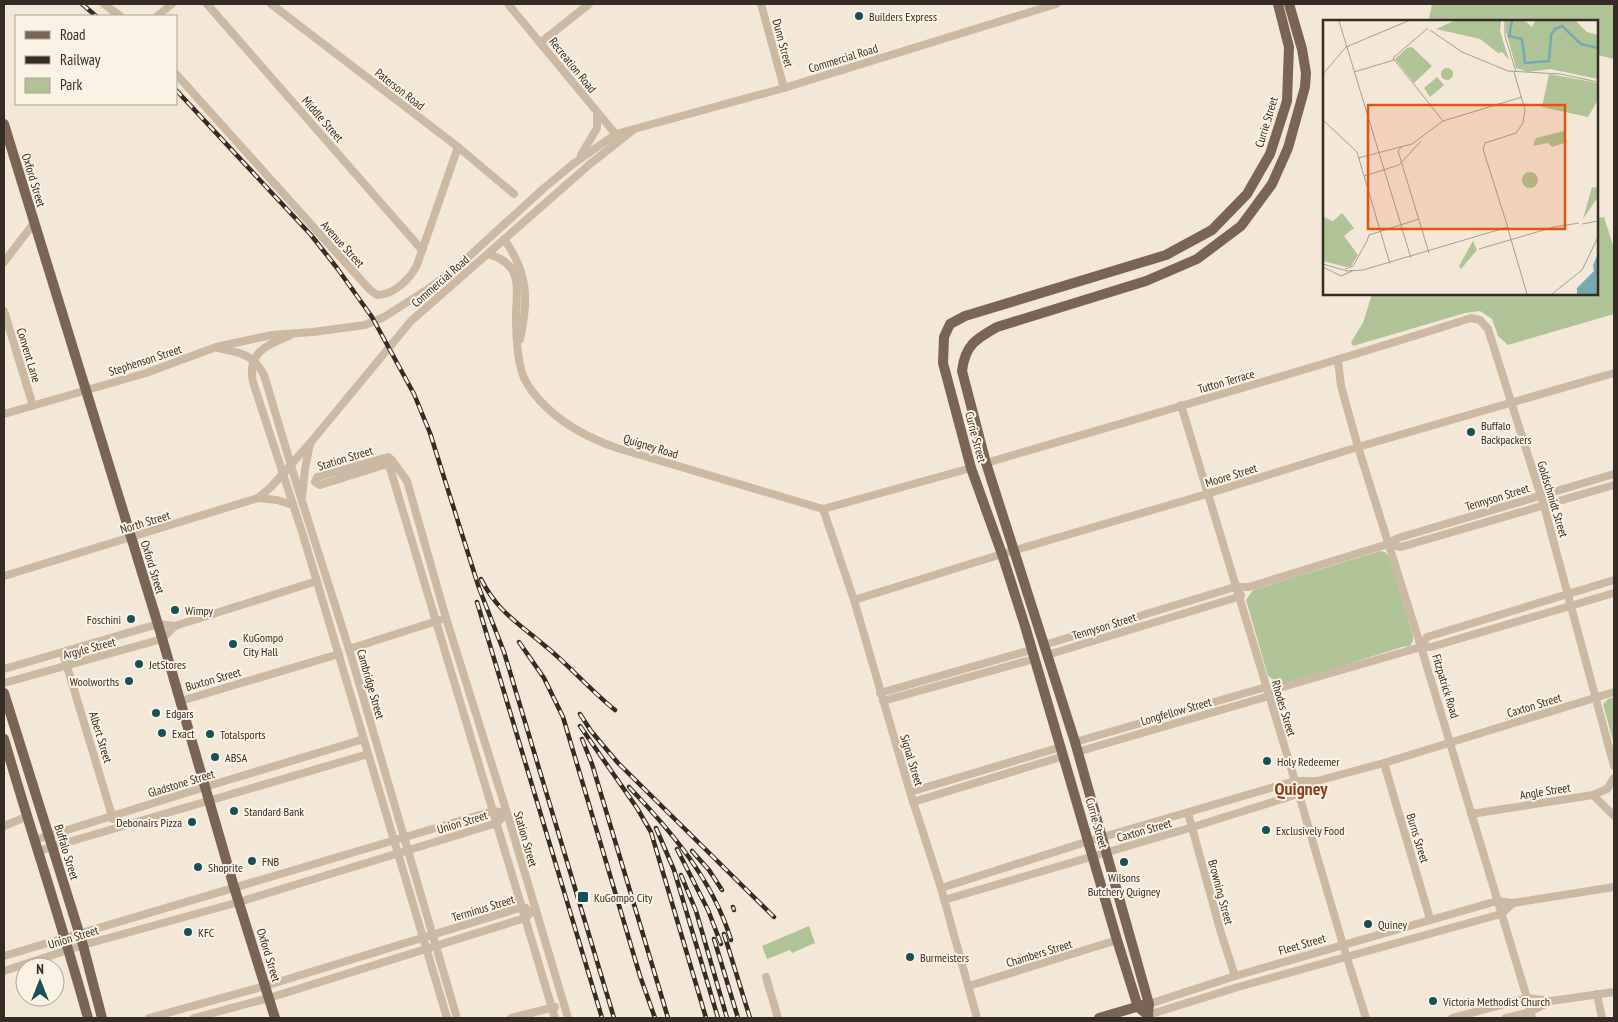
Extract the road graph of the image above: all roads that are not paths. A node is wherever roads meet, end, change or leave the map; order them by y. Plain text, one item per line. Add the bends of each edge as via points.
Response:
1 (104, 4) edge
2 (172, 4) edge
3 (208, 4) edge
4 (271, 4) edge
5 (508, 4) edge
6 (588, 4) edge
7 (761, 4) edge
8 (1056, 4) edge
9 (1278, 4) edge
10 (1289, 4) edge
11 (119, 15) edge
12 (158, 15) edge
13 (540, 43) junction
14 (178, 76) edge
15 (784, 88) junction
16 (597, 114) junction
17 (4, 124) edge
18 (634, 129) junction
19 (616, 134) junction
20 (621, 141) junction
21 (458, 147) junction
22 (574, 164) junction
23 (514, 194) dead end
24 (34, 223) junction
25 (504, 239) junction
26 (422, 250) junction
27 (488, 254) junction
28 (4, 262) edge
29 (4, 311) edge
30 (1471, 318) joint
31 (293, 334) junction
32 (519, 346) junction
33 (216, 347) junction
34 (254, 360) junction
35 (1338, 361) junction
36 (1614, 373) edge
37 (87, 390) junction
38 (1511, 402) junction
39 (1180, 405) junction
40 (33, 406) junction
41 (4, 414) edge
42 (310, 442) junction
43 (1358, 448) junction
44 (986, 463) junction
45 (290, 464) junction
46 (971, 468) junction
47 (283, 472) junction
48 (1614, 474) edge
49 (1614, 485) edge
50 (1206, 494) junction
51 (1541, 496) junction
52 (258, 498) junction
53 (302, 501) junction
54 (293, 505) junction
55 (1544, 506) junction
56 (823, 509) junction
57 (131, 538) junction
58 (1388, 544) junction
59 (1013, 550) junction
60 (1002, 554) junction
61 (4, 576) edge
62 (1614, 580) edge
63 (316, 581) junction
64 (1235, 587) junction
65 (1249, 587) junction
66 (1569, 593) junction
67 (1614, 593) edge
68 (1238, 597) junction
69 (854, 600) junction
70 (1572, 605) junction
71 (446, 618) junction
72 (436, 621) junction
73 (158, 624) junction
74 (174, 626) junction
75 (162, 639) junction
76 (1420, 647) junction
77 (349, 649) junction
78 (1046, 650) junction
79 (63, 653) junction
80 (339, 654) junction
81 (1033, 654) junction
82 (67, 666) junction
83 (4, 669) edge
84 (4, 683) edge
85 (1266, 687) junction
86 (1279, 688) junction
87 (1614, 692) edge
88 (1269, 696) junction
89 (881, 697) junction
90 (1596, 697) junction
91 (4, 698) edge
92 (180, 701) junction
93 (4, 739) edge
94 (364, 739) junction
95 (1450, 743) junction
96 (1076, 747) junction
97 (1062, 751) junction
98 (368, 754) junction
99 (1384, 763) junction
100 (1614, 766) edge
101 (1614, 778) edge
102 (1295, 781) junction
103 (1317, 781) junction
104 (205, 787) junction
105 (910, 792) junction
106 (1298, 794) junction
107 (1593, 795) junction
108 (210, 800) junction
109 (913, 802) junction
110 (493, 811) junction
111 (507, 813) junction
112 (1188, 813) junction
113 (1471, 814) junction
114 (112, 816) junction
115 (1614, 816) edge
116 (26, 817) junction
117 (497, 823) junction
118 (4, 826) edge
119 (1192, 827) junction
120 (116, 828) junction
121 (49, 835) junction
122 (404, 838) junction
123 (1103, 838) junction
124 (34, 840) junction
125 (394, 840) junction
126 (1089, 842) junction
127 (52, 847) junction
128 (407, 850) junction
129 (38, 852) junction
130 (398, 852) junction
131 (1107, 852) junction
132 (1093, 856) junction
133 (520, 857) junction
134 (508, 860) junction
135 (234, 887) junction
136 (1614, 887) edge
137 (941, 888) junction
138 (944, 900) junction
139 (239, 902) junction
140 (1497, 902) junction
141 (1514, 904) junction
142 (523, 908) junction
143 (535, 910) junction
144 (1501, 914) junction
145 (525, 918) junction
146 (1430, 920) junction
147 (79, 933) junction
148 (432, 935) junction
149 (65, 938) junction
150 (424, 938) junction
151 (1117, 940) junction
152 (83, 945) junction
153 (1342, 945) junction
154 (435, 946) junction
155 (427, 948) junction
156 (69, 950) junction
157 (4, 956) edge
158 (1346, 956) junction
159 (4, 971) edge
160 (1235, 976) junction
161 (766, 977) dead end
162 (265, 986) junction
163 (969, 986) junction
164 (1614, 992) edge
165 (1597, 994) junction
166 (268, 998) junction
167 (1527, 998) junction
168 (1551, 1001) junction
169 (1149, 1004) junction
170 (552, 1006) junction
171 (1138, 1007) junction
172 (564, 1008) junction
173 (1531, 1015) edge
174 (1145, 1017) edge
175 (88, 1018) edge
176 (102, 1018) edge
177 (149, 1018) edge
178 (194, 1018) edge
179 (275, 1018) edge
180 (447, 1018) edge
181 (457, 1018) edge
182 (512, 1018) edge
183 (553, 1018) edge
184 (568, 1018) edge
185 (778, 1018) edge
186 (977, 1018) edge
187 (1099, 1018) edge
188 (1366, 1018) edge
189 (1452, 1018) edge
190 (1506, 1018) edge
191 (1602, 1018) edge

1 - 11 street
2 - 12 street
3 - 26 street, Middle Street
4 - 21 street, Paterson Road
5 - 13 street, Recreation Road
6 - 13 street
7 - 15 street, Dunn Street
8 - 15 street, Commercial Road
9 - 46 main road, Currie Street via 1289,47 1287,101 1270,154 1247,194 1212,230 1166,254 965,316 950,324 944,337 943,363
10 - 44 main road, Currie Street via 1302,49 1305,87 1288,148 1272,184 1241,226 1197,258 1146,282 997,327 977,338 964,356 962,371
13 - 16 street, Recreation Road
14 - 26 street, Avenue Street via 374,293 382,295 405,282
15 - 18 street, Commercial Road
16 - 19 street, Recreation Road
16 - 22 street via 597,128
17 - 24 main road, Oxford Street
18 - 19 street, Commercial Road
18 - 20 street, Commercial Road
19 - 20 street, Recreation Road
19 - 22 street, Commercial Road
20 - 25 street, Commercial Road
21 - 23 street, Paterson Road
21 - 26 street, Avenue Street
22 - 31 street, Commercial Road via 454,270 384,317 365,325
24 - 28 street
24 - 37 main road, Oxford Street
25 - 27 street, Commercial Road
25 - 32 street, Quigney Road via 523,274 525,313
27 - 32 street, Quigney Road via 501,259 512,269
27 - 42 street, Commercial Road via 412,320
29 - 40 street, Convent Lane
30 - 35 street, Tutton Terrace
30 - 38 street, Goldschmidt Street via 1480,320 1488,329
31 - 33 street, Stephenson Street via 272,335
31 - 34 street via 265,347
32 - 56 street, Quigney Road via 524,379 539,400 588,436 617,448
33 - 34 street
33 - 37 street, Stephenson Street via 146,373
34 - 45 street, Cambridge Street via 264,375
34 - 47 street, Cambridge Street via 253,382
35 - 39 street, Tutton Terrace
35 - 43 street, Fitzpatrick Road via 1338,374
36 - 38 street, Moore Street
37 - 40 street, Stephenson Street
37 - 57 main road, Oxford Street
38 - 43 street, Moore Street
38 - 51 street, Goldschmidt Street
39 - 44 street, Tutton Terrace
39 - 50 street, Rhodes Street
40 - 41 street, Stephenson Street
42 - 45 street, Commercial Road
42 - 53 street
43 - 50 street, Moore Street
43 - 58 street, Fitzpatrick Road
44 - 59 main road, Currie Street
45 - 47 street, Commercial Road
45 - 53 street, Cambridge Street
46 - 56 street
46 - 60 main road, Currie Street
47 - 52 street, North Street
47 - 54 street, Cambridge Street
48 - 51 street, Tennyson Street
49 - 55 street, Tennyson Street
50 - 59 street, Moore Street
50 - 64 street, Rhodes Street
51 - 55 street, Goldschmidt Street
51 - 58 street, Tennyson Street via 1398,538
52 - 54 street
52 - 57 street, North Street
53 - 77 street, Cambridge Street
54 - 63 street, Cambridge Street
55 - 58 street, Tennyson Street via 1401,547
55 - 66 street, Goldschmidt Street
56 - 69 street, Signal Street
57 - 61 street, North Street
57 - 73 main road, Oxford Street
58 - 65 street, Tennyson Street
58 - 76 street, Fitzpatrick Road
59 - 60 street, Moore Street
59 - 78 main road, Currie Street
60 - 69 street, Moore Street
60 - 81 main road, Currie Street
62 - 66 street, Longfellow Street
63 - 74 street, Argyle Street
63 - 80 street, Cambridge Street
64 - 65 street, Tennyson Street
64 - 68 street, Rhodes Street
64 - 78 street, Tennyson Street
65 - 68 street, Tennyson Street
66 - 70 street, Goldschmidt Street
66 - 76 street, Longfellow Street via 1427,637
67 - 70 street, Longfellow Street
68 - 78 street, Tennyson Street
68 - 85 street, Rhodes Street
69 - 89 street, Signal Street
70 - 76 street, Longfellow Street via 1431,647
70 - 90 street, Goldschmidt Street
71 - 72 street
71 - 72 street, Station Street via 407,481 392,460 383,458 316,478 316,484 320,485 389,466
71 - 111 street, Station Street
72 - 77 street
72 - 110 street, Station Street
73 - 74 street, Argyle Street
73 - 75 main road, Oxford Street
73 - 79 street, Argyle Street
74 - 75 street, Argyle Street
75 - 82 street, Argyle Street
75 - 92 main road, Oxford Street
76 - 86 street, Longfellow Street
76 - 95 street, Fitzpatrick Road
77 - 122 street, Cambridge Street
78 - 96 main road, Currie Street
79 - 82 street, Albert Street
79 - 83 street, Argyle Street
80 - 92 street, Buxton Street
80 - 94 street, Cambridge Street
81 - 89 street
81 - 97 main road, Currie Street
82 - 84 street, Argyle Street
82 - 114 street, Albert Street
85 - 86 street, Longfellow Street
85 - 88 street, Rhodes Street
85 - 96 street, Longfellow Street
86 - 88 street, Longfellow Street
87 - 90 street, Caxton Street
88 - 96 street, Longfellow Street
88 - 102 street, Rhodes Street
89 - 105 street, Signal Street
90 - 95 street, Caxton Street
90 - 100 street, Goldschmidt Street
91 - 121 main road, Buffalo Street
92 - 104 main road, Oxford Street
93 - 116 main road
94 - 98 street, Cambridge Street
94 - 104 street, Gladstone Street
95 - 99 street, Caxton Street
95 - 113 street, Fitzpatrick Road
96 - 123 main road, Currie Street
97 - 105 street
97 - 109 street
97 - 126 main road, Currie Street
98 - 108 street, Gladstone Street
98 - 125 street, Cambridge Street
99 - 103 street, Caxton Street
99 - 146 street, Burns Street
101 - 107 street via 1607,789
102 - 103 street, Caxton Street
102 - 106 street, Rhodes Street
102 - 112 street, Caxton Street
103 - 106 street, Caxton Street
104 - 108 main road, Oxford Street
104 - 114 street, Gladstone Street
105 - 109 street, Signal Street
106 - 119 street, Caxton Street
106 - 153 street, Rhodes Street
107 - 113 street, Angle Street
107 - 115 street
108 - 120 street, Gladstone Street
108 - 135 main road, Oxford Street
109 - 137 street, Signal Street
110 - 111 street, Union Street
110 - 117 street, Station Street
110 - 122 street, Union Street
111 - 117 street, Union Street
111 - 133 street, Station Street
112 - 119 street, Browning Street
112 - 123 street, Caxton Street
113 - 140 street, Fitzpatrick Road
114 - 120 street, Albert Street
114 - 121 street, Gladstone Street
116 - 118 street
116 - 124 main road
117 - 128 street, Union Street
117 - 134 street, Station Street
119 - 131 street, Caxton Street
119 - 160 street, Browning Street
120 - 127 street, Gladstone Street
121 - 124 street, Gladstone Street
121 - 127 main road, Buffalo Street
122 - 125 street, Union Street
122 - 128 street, Cambridge Street
123 - 126 street, Caxton Street
123 - 131 main road, Currie Street
124 - 129 main road
125 - 130 street, Cambridge Street
125 - 135 street, Union Street
126 - 132 main road, Currie Street
126 - 137 street, Caxton Street
127 - 129 street, Gladstone Street
127 - 147 main road, Buffalo Street
128 - 130 street, Union Street
128 - 148 street, Cambridge Street
129 - 149 main road
130 - 139 street, Union Street
130 - 150 street, Cambridge Street
131 - 132 street, Caxton Street
131 - 169 main road, Currie Street
132 - 138 street, Caxton Street
132 - 151 main road, Currie Street
133 - 134 street
133 - 143 street, Station Street
134 - 142 street, Station Street
135 - 139 main road, Oxford Street
135 - 147 street, Union Street
136 - 141 street, Fleet Street
137 - 138 street, Signal Street
138 - 163 street, Signal Street
139 - 152 street, Union Street
139 - 162 main road, Oxford Street
140 - 141 street, Fleet Street
140 - 144 street, Fitzpatrick Road
140 - 146 street, Fleet Street
141 - 144 street, Fleet Street
142 - 143 street, Terminus Street
142 - 145 street, Station Street
142 - 148 street, Terminus Street
143 - 145 street, Terminus Street
143 - 172 street, Station Street
144 - 158 street, Fleet Street
144 - 167 street, Fitzpatrick Road
145 - 154 street, Terminus Street
145 - 170 street, Station Street
146 - 153 street, Fleet Street
147 - 149 street, Union Street
147 - 152 main road, Buffalo Street
148 - 150 street, Terminus Street
148 - 154 street, Cambridge Street
149 - 156 main road
149 - 157 street, Union Street
150 - 155 street, Cambridge Street
150 - 162 street, Terminus Street
151 - 163 street, Chambers Street
151 - 171 main road, Currie Street
152 - 156 street, Union Street
152 - 176 main road, Buffalo Street
153 - 158 street, Rhodes Street
153 - 160 street, Fleet Street
154 - 155 street, Terminus Street
154 - 181 street, Cambridge Street
155 - 166 street, Terminus Street
155 - 180 street, Cambridge Street
156 - 159 street, Union Street
156 - 175 main road
158 - 174 street, Fleet Street
158 - 188 street, Rhodes Street
160 - 169 street, Fleet Street
161 - 185 street
162 - 166 main road, Oxford Street
162 - 177 street, Terminus Street
163 - 186 street, Signal Street
164 - 165 street
165 - 168 street
165 - 191 street
166 - 178 street, Terminus Street
166 - 179 main road, Oxford Street
167 - 168 street
167 - 173 street, Fitzpatrick Road
167 - 189 street
168 - 173 street
169 - 171 main road, Fleet Street
169 - 174 main road, Currie Street
170 - 172 street
170 - 182 street
170 - 183 street, Station Street
171 - 174 main road
171 - 187 main road, Fleet Street
172 - 183 street
172 - 184 street, Station Street
173 - 190 street

